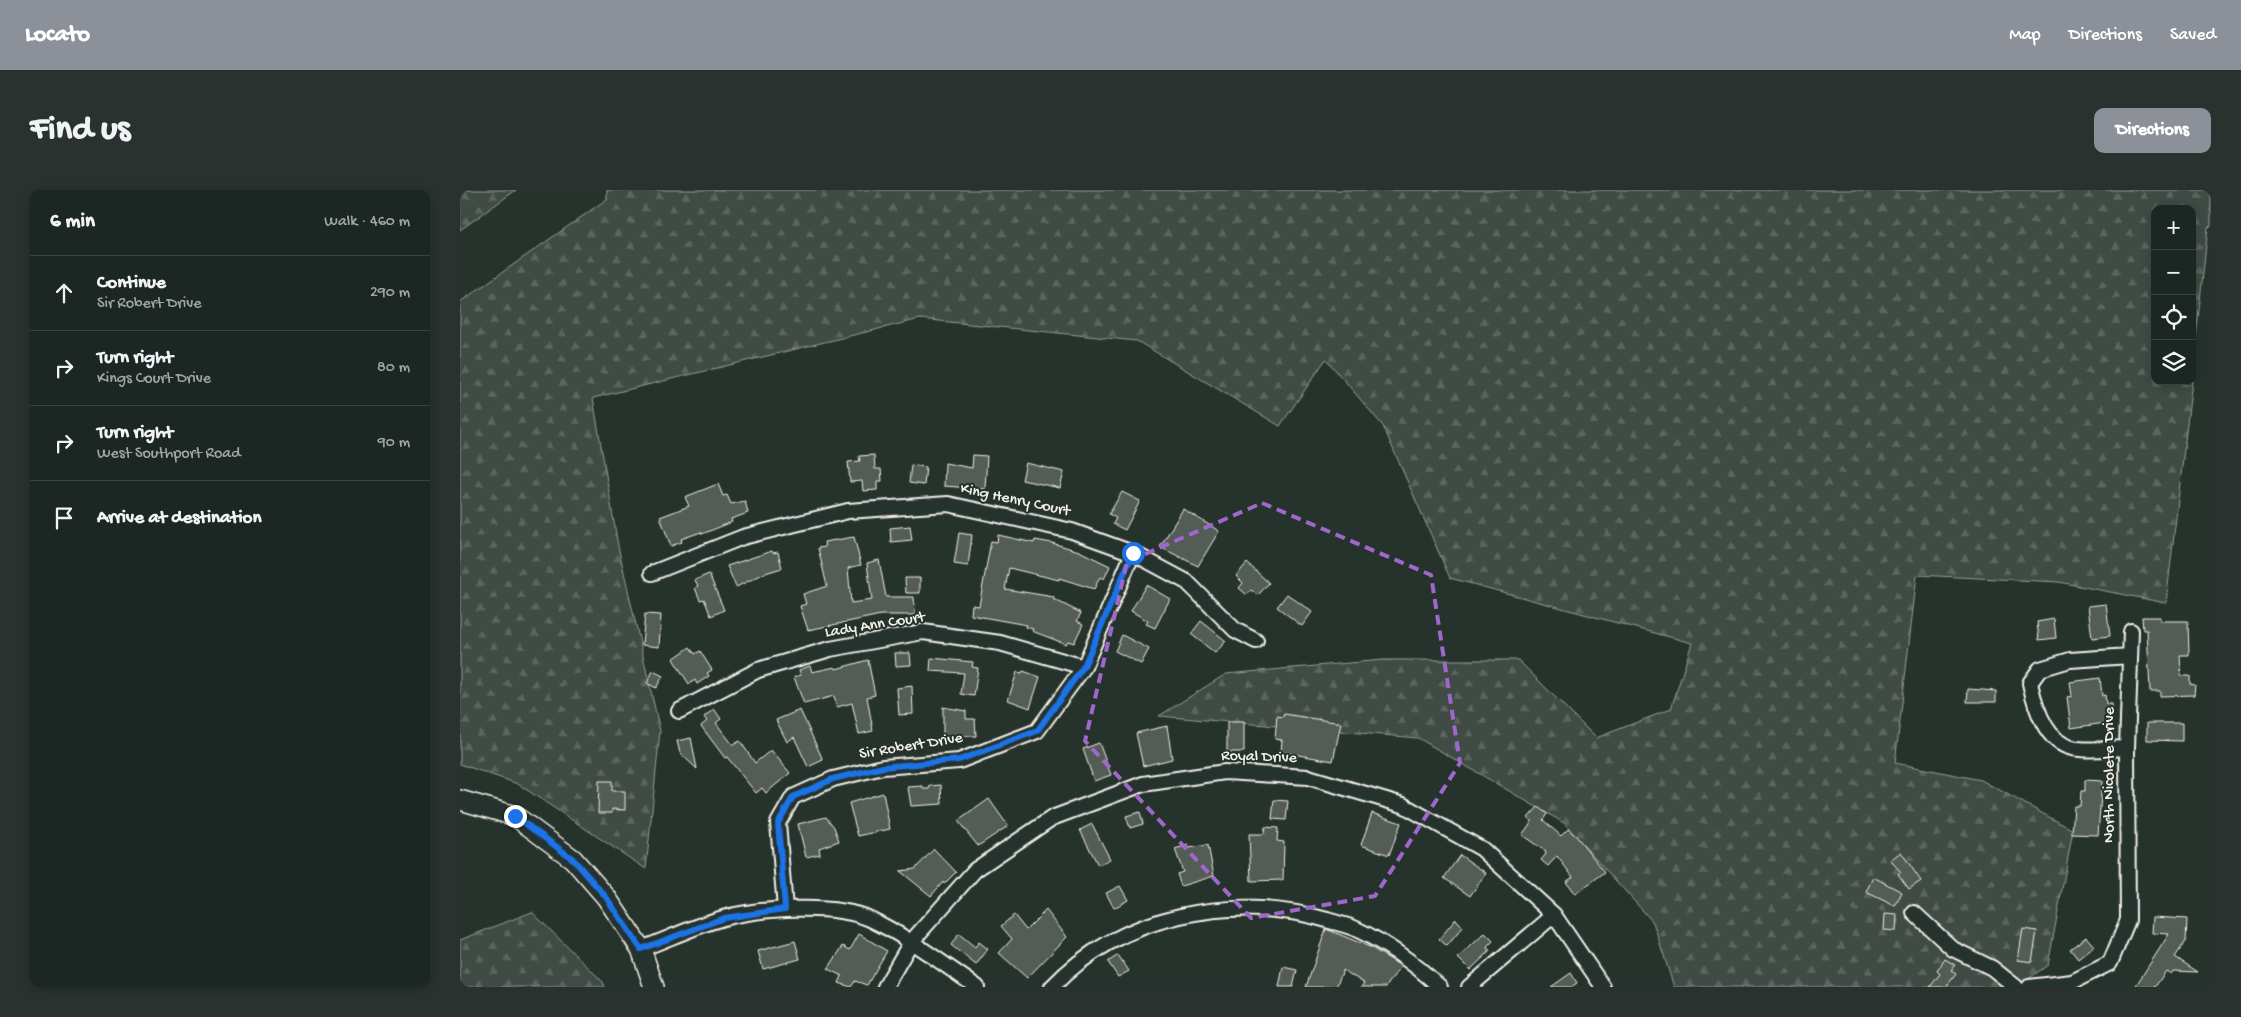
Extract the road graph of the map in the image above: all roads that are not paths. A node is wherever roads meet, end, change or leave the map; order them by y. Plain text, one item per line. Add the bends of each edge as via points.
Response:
1 (1133, 553) junction
2 (652, 574) dead end
3 (2131, 632) dead end
4 (1256, 641) dead end
5 (2130, 656) junction
6 (1084, 666) junction
7 (679, 711) dead end
8 (2127, 748) junction
9 (460, 800) edge
10 (785, 909) junction
11 (1914, 913) dead end
12 (1554, 915) junction
13 (911, 942) junction
14 (641, 949) junction
15 (654, 987) edge
16 (885, 987) edge
17 (977, 987) edge
18 (1052, 987) edge
19 (1440, 987) edge
20 (1470, 987) edge
21 (1603, 987) edge
22 (2016, 987) edge
23 (2029, 987) edge

1 - 2 street, King Henry Court via 1072,531 948,504 848,511 743,537
1 - 4 street, King Henry Court via 1187,582 1235,630
1 - 6 street, Sir Robert Drive
3 - 5 street, North Nicolete Drive
5 - 8 street, North Nicolete Drive
5 - 8 street via 2070,660 2040,668 2030,683 2034,706 2049,734 2071,748
6 - 7 street, Lady Ann Court via 1000,643 923,632 830,649 758,670
6 - 10 street, Sir Robert Drive via 1037,731 959,760 883,767 833,779 793,797 778,823
8 - 23 street, North Nicolete Drive via 2128,920 2110,963 2072,982
9 - 14 main road via 515,816 573,859 606,897
10 - 13 street via 831,909 868,918
10 - 14 street via 724,918
11 - 22 street via 1953,949 1992,968
12 - 13 street, Royal Drive via 1482,850 1402,804 1308,777 1225,772 1143,784 1052,818 975,870
12 - 20 street
12 - 21 street, Royal Drive
13 - 16 street, Royal Drive
13 - 17 street
14 - 15 main road
18 - 19 street via 1065,974 1116,939 1173,916 1234,907 1296,911 1355,929 1409,959

